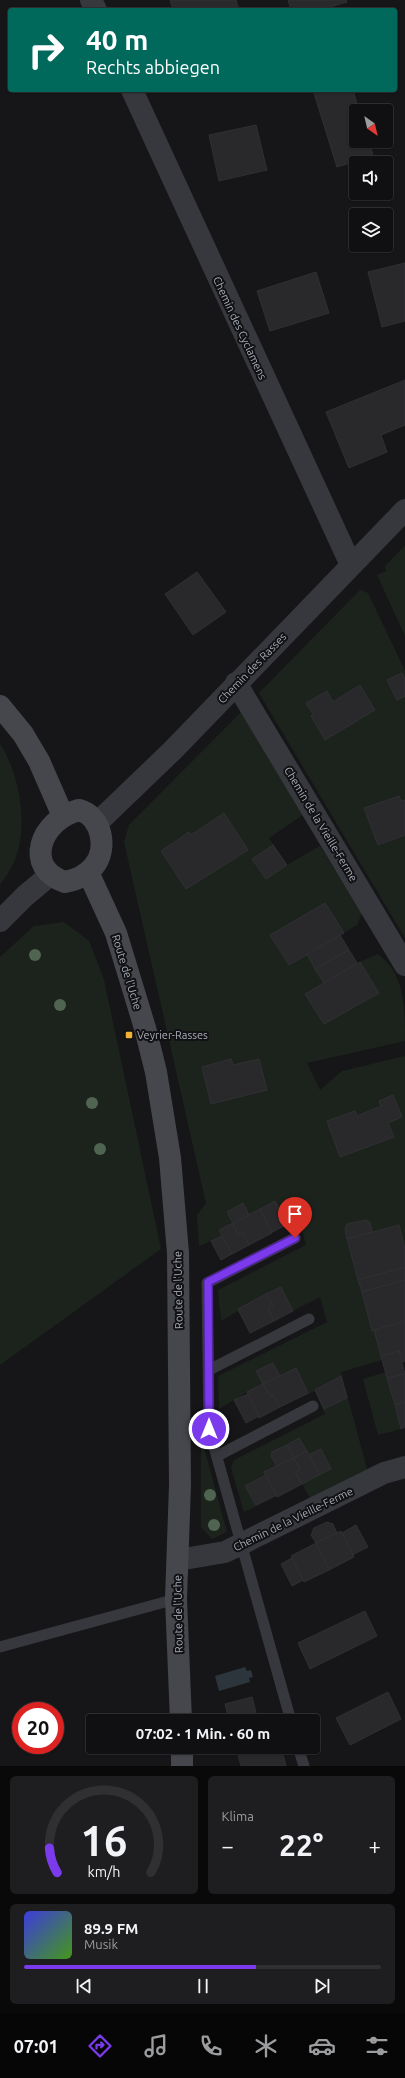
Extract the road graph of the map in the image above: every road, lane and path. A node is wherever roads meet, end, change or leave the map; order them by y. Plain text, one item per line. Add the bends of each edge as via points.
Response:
1 (133, 92) edge
2 (405, 510) edge
3 (350, 565) junction
4 (236, 683) junction
5 (0, 706) edge
6 (63, 816) junction
7 (96, 824) junction
8 (88, 872) junction
9 (50, 874) junction
10 (0, 922) edge
11 (405, 965) edge
12 (295, 1238) dead end
13 (309, 1319) dead end
14 (209, 1370) junction
15 (313, 1406) dead end
16 (217, 1456) junction
17 (405, 1467) edge
18 (243, 1544) junction
19 (178, 1560) junction
20 (176, 1599) junction
21 (0, 1646) edge
22 (181, 1714) edge
23 (289, 1714) edge
24 (182, 1754) edge
25 (300, 1754) edge
26 (182, 1766) edge
27 (304, 1766) edge

1 - 3 street, Chemin des Cyclamens
2 - 3 street, Chemin des Rasses
3 - 4 street, Chemin des Rasses
4 - 7 street, Chemin des Rasses via 163,760
4 - 11 street, Chemin de la Vieille-Ferme
5 - 6 street via 23,734 39,761
6 - 7 street via 79,810 85,812
6 - 9 street via 47,830 43,839 43,859
7 - 8 street via 101,854
8 - 9 street via 79,879 65,882
8 - 19 street, Route de l'Uche via 116,933 145,1028 156,1072 169,1151 178,1253
9 - 10 street via 24,896
12 - 14 lane via 208,1282
13 - 14 lane
14 - 16 lane via 209,1429
15 - 16 lane
16 - 18 lane
17 - 18 street, Chemin de la Vieille-Ferme via 384,1473
18 - 19 street, Chemin de la Vieille-Ferme via 225,1552
18 - 23 lane
19 - 20 street, Route de l'Uche
20 - 21 lane
20 - 22 street, Route de l'Uche
24 - 26 street
25 - 27 lane

